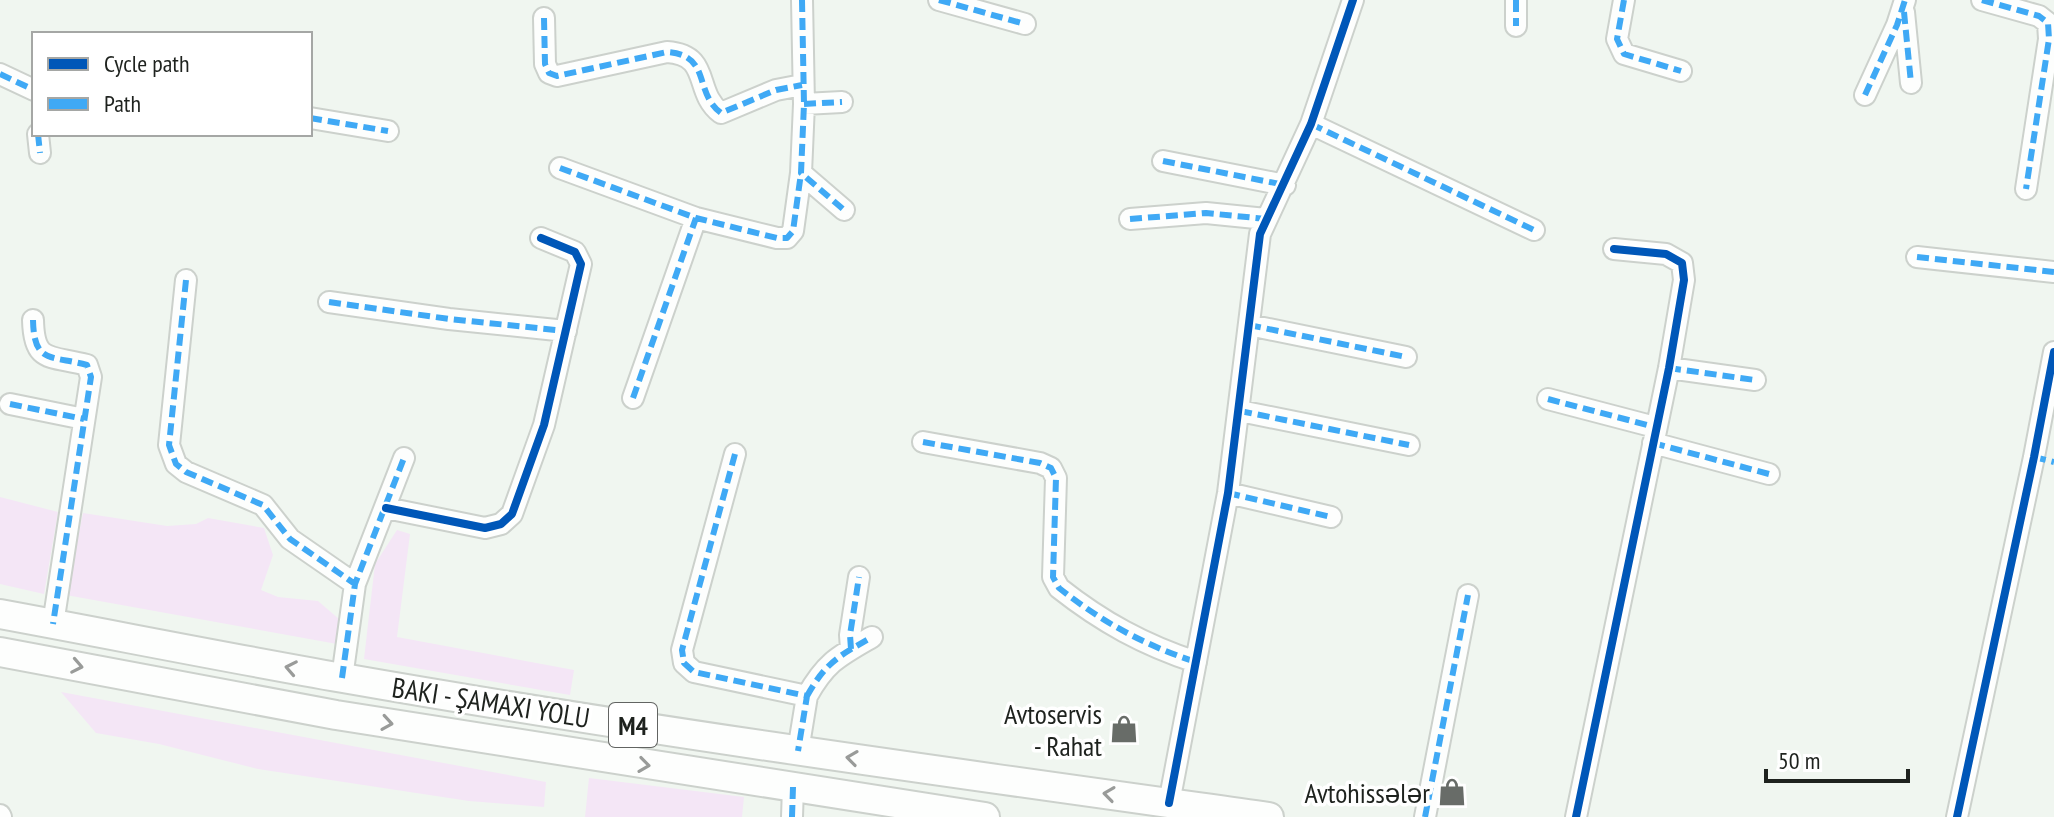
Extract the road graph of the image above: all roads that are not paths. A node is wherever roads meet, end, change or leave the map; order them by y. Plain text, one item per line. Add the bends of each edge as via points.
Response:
1 (802, 0) edge
2 (939, 0) edge
3 (1353, 0) edge
4 (1516, 0) edge
5 (1624, 0) edge
6 (1982, 0) edge
7 (1904, 4) edge
8 (544, 18) dead end
9 (1025, 24) dead end
10 (1516, 26) dead end
11 (1681, 71) dead end
12 (0, 74) edge
13 (1911, 83) dead end
14 (32, 89) edge
15 (803, 94) junction
16 (1865, 95) dead end
17 (842, 102) dead end
18 (312, 118) edge
19 (1311, 124) junction
20 (388, 131) dead end
21 (1163, 161) dead end
22 (560, 168) dead end
23 (801, 173) junction
24 (1285, 185) junction
25 (2026, 189) dead end
26 (844, 210) dead end
27 (696, 218) junction
28 (1130, 219) dead end
29 (1266, 219) junction
30 (1534, 230) dead end
31 (541, 238) dead end
32 (1614, 249) dead end
33 (1917, 257) dead end
34 (2054, 272) edge
35 (186, 280) dead end
36 (329, 302) dead end
37 (33, 320) dead end
38 (1249, 325) junction
39 (566, 331) junction
40 (2054, 352) edge
41 (1406, 357) dead end
42 (1669, 368) junction
43 (1755, 380) dead end
44 (633, 398) dead end
45 (1548, 399) dead end
46 (10, 404) dead end
47 (1240, 411) junction
48 (84, 419) junction
49 (1654, 435) junction
50 (923, 442) dead end
51 (1409, 445) dead end
52 (735, 454) dead end
53 (404, 458) dead end
54 (2044, 459) edge
55 (1769, 474) dead end
56 (1228, 493) junction
57 (386, 508) junction
58 (1331, 517) dead end
59 (859, 577) dead end
60 (355, 584) junction
61 (1468, 595) dead end
62 (0, 614) edge
63 (53, 624) junction
64 (872, 637) dead end
65 (851, 649) junction
66 (0, 652) edge
67 (1196, 662) junction
68 (342, 678) junction
69 (807, 696) junction
70 (798, 751) junction
71 (793, 787) junction
72 (1169, 803) junction
73 (792, 817) edge
74 (985, 817) edge
75 (1269, 817) edge
76 (1425, 817) edge
77 (1576, 817) edge
78 (1957, 817) edge

1 - 15 street
2 - 9 street
3 - 19 street
4 - 10 street
5 - 11 street via 1617,39 1624,54
6 - 25 street via 2048,23
7 - 13 street
7 - 16 street
8 - 15 street via 545,64 557,76 667,52 693,59 721,113 776,90
12 - 14 street
15 - 17 street
15 - 23 street
18 - 20 street
19 - 24 street
19 - 30 street
21 - 24 street
22 - 27 street
23 - 26 street
23 - 27 street via 793,231 787,238
24 - 29 street
27 - 44 street
28 - 29 street via 1206,213
29 - 38 street
31 - 39 street via 575,252 581,264
32 - 42 street via 1666,254 1682,263 1684,280
33 - 34 street
35 - 60 street via 169,445 176,464 263,505 290,539
36 - 39 street
37 - 48 street via 34,345 41,353 87,365 91,377
38 - 41 street
38 - 47 street
39 - 57 street via 544,425 512,514 485,528
40 - 54 street
42 - 43 street
42 - 49 street
45 - 49 street
46 - 48 street
47 - 51 street
47 - 56 street
48 - 63 street
49 - 55 street
49 - 77 street
50 - 67 street via 1051,468 1056,478 1053,577 1059,588 1127,634
52 - 69 street via 682,650 684,663 694,672
53 - 57 street
54 - 78 street
56 - 58 street
56 - 67 street
57 - 60 street
59 - 65 street
60 - 68 street
61 - 76 street
62 - 63 highway, M4
68 -> 63 highway, M4
64 - 65 street
65 - 69 street via 820,673
66 -> 71 highway, M4 via 336,715
67 - 72 street
68 - 70 highway, M4
69 - 70 street
72 -> 70 highway, M4
71 - 73 street
71 - 74 highway, M4
72 - 75 highway, M4

